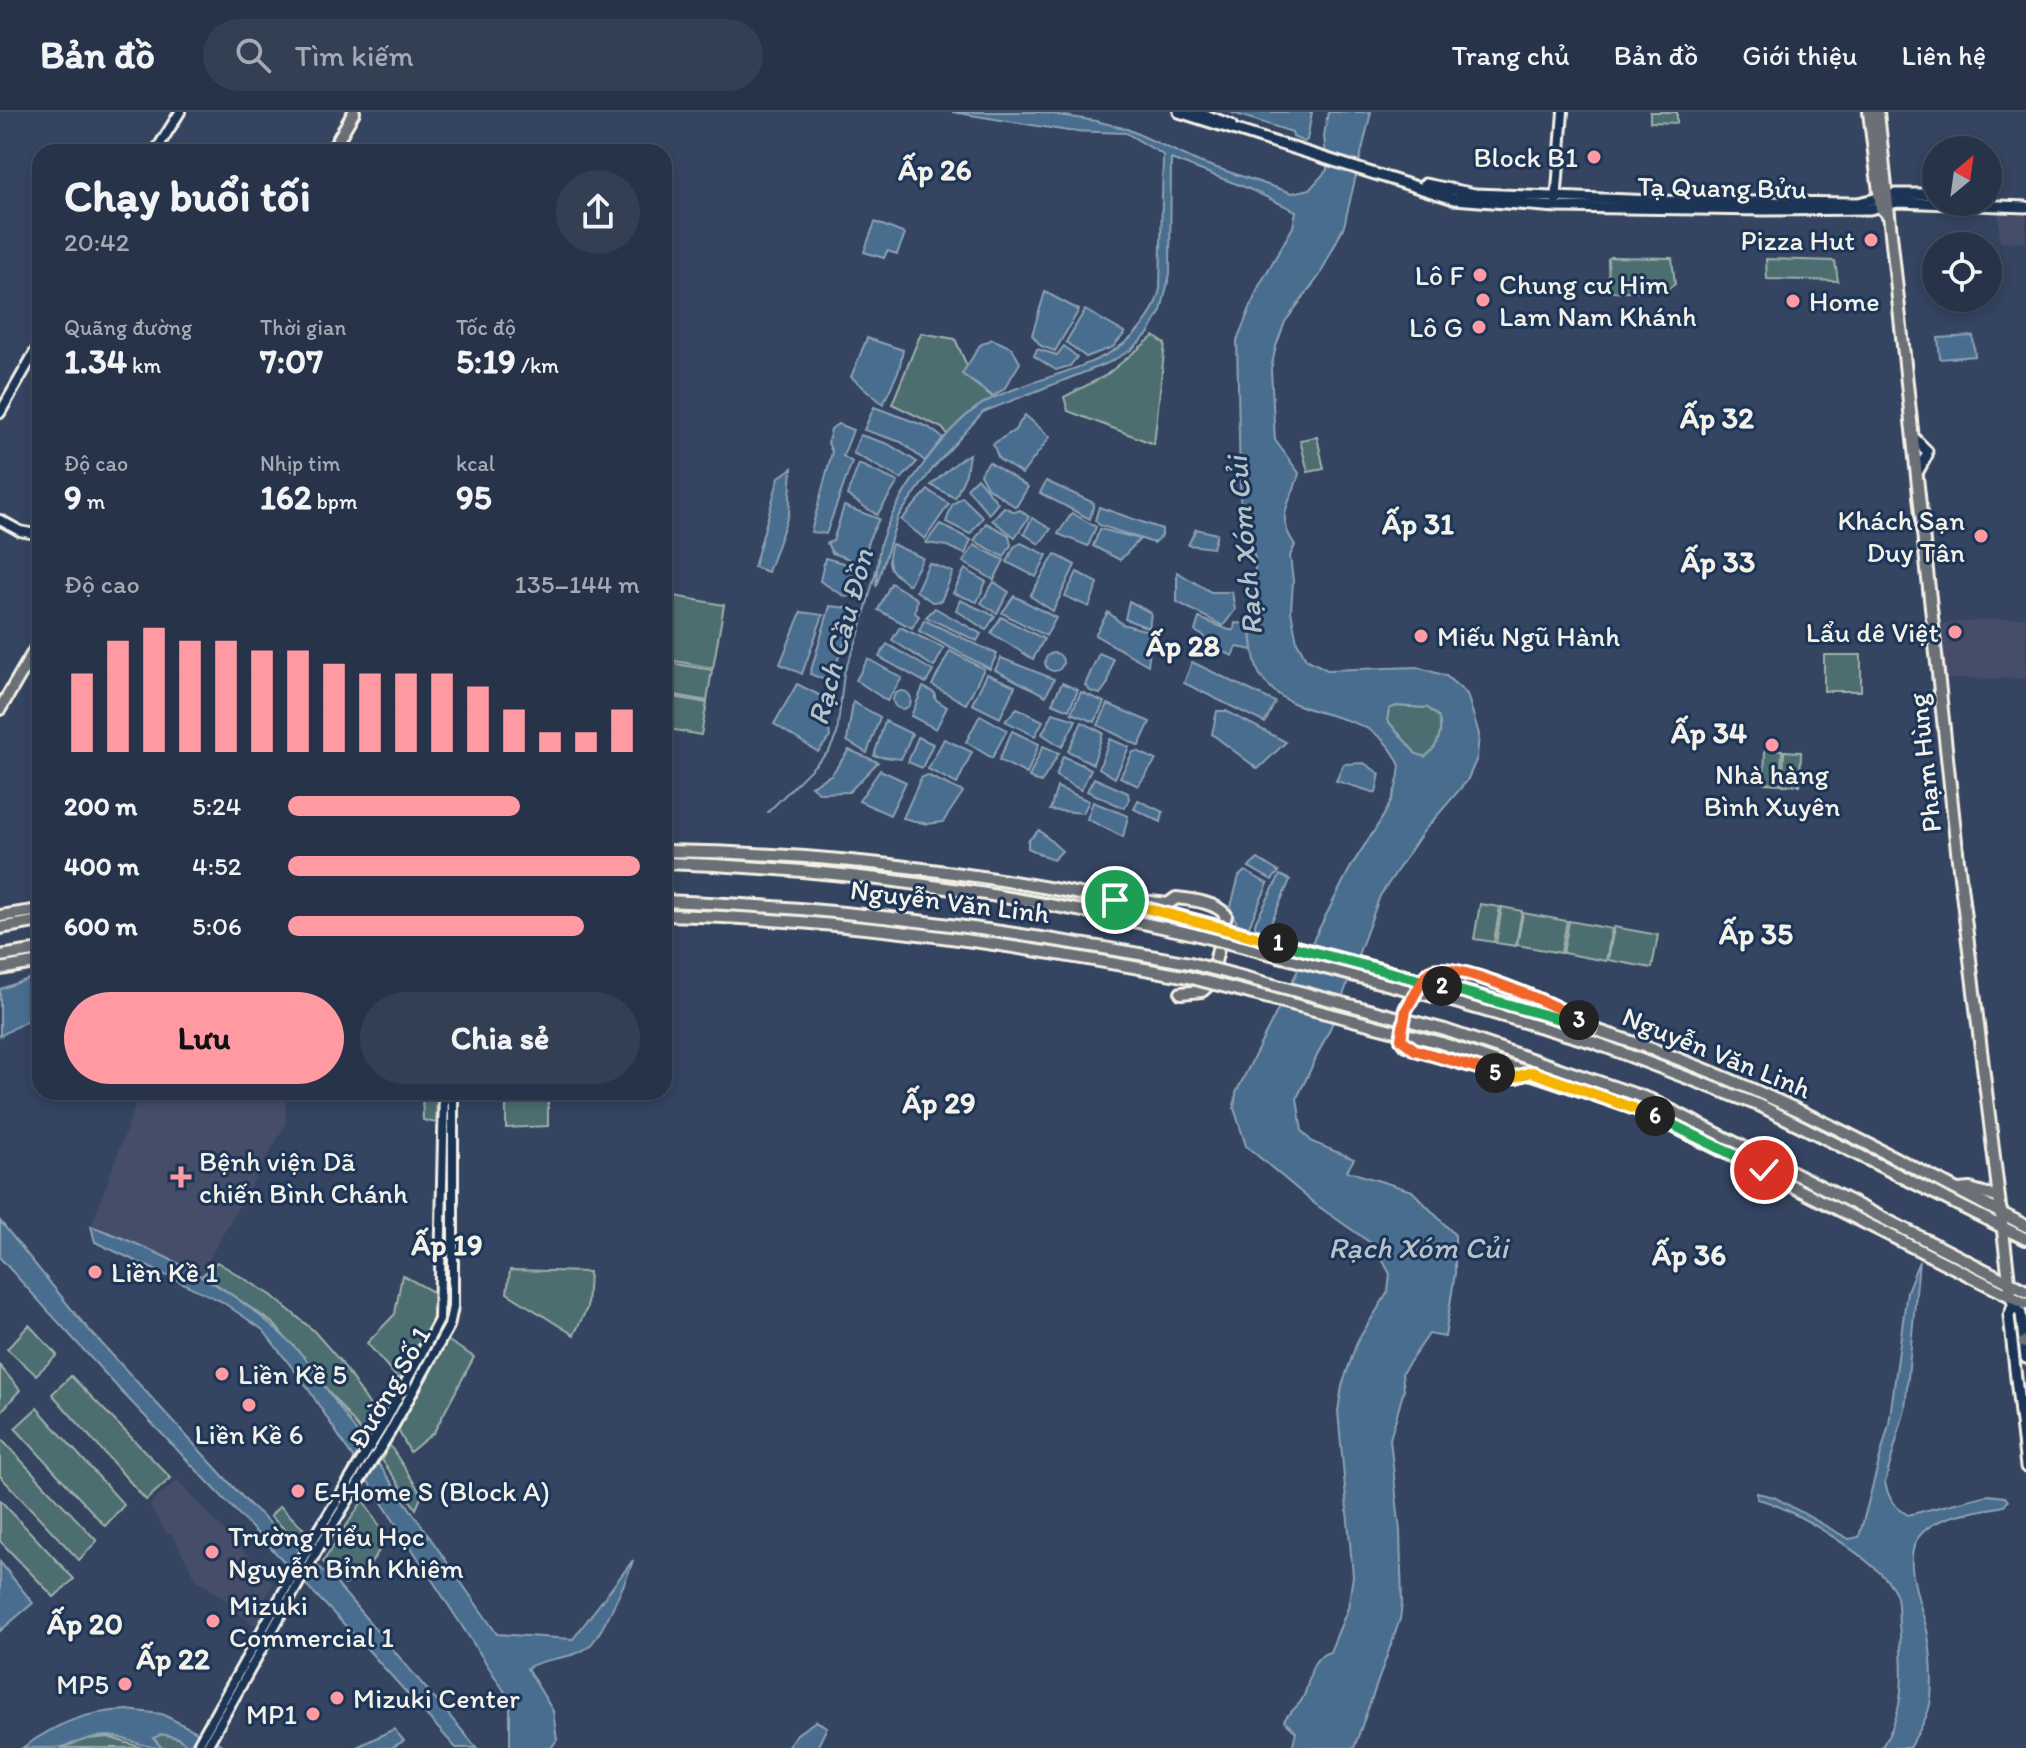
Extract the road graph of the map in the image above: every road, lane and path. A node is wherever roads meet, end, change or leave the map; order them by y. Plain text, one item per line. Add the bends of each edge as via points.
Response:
1 (180, 112) edge
2 (354, 112) edge
3 (1179, 112) edge
4 (1563, 112) edge
5 (1869, 112) edge
6 (1878, 112) edge
7 (1193, 114) edge
8 (160, 144) edge
9 (336, 144) edge
10 (1922, 197) edge
11 (2002, 200) edge
12 (1556, 202) junction
13 (1886, 204) junction
14 (2026, 204) edge
15 (32, 357) edge
16 (0, 413) edge
17 (1913, 437) junction
18 (1917, 473) junction
19 (0, 520) edge
20 (32, 533) edge
21 (32, 655) edge
22 (0, 709) edge
23 (672, 851) edge
24 (672, 863) edge
25 (1115, 900) junction
26 (672, 901) edge
27 (672, 915) edge
28 (0, 916) edge
29 (32, 916) edge
30 (32, 917) edge
31 (0, 928) edge
32 (0, 956) edge
33 (32, 956) edge
34 (32, 958) edge
35 (0, 969) edge
36 (1181, 993) dead end
37 (1591, 1028) junction
38 (1532, 1072) junction
39 (444, 1100) edge
40 (453, 1100) edge
41 (1800, 1182) junction
42 (1958, 1190) junction
43 (1997, 1197) junction
44 (1999, 1212) junction
45 (2001, 1226) junction
46 (2026, 1226) edge
47 (2026, 1239) edge
48 (442, 1270) junction
49 (454, 1271) junction
50 (2009, 1283) junction
51 (2026, 1291) edge
52 (2012, 1301) junction
53 (2026, 1304) edge
54 (2025, 1342) edge
55 (2026, 1358) edge
56 (375, 1448) junction
57 (2026, 1467) edge
58 (214, 1725) junction
59 (196, 1748) edge
60 (206, 1748) edge

1 - 8 street
2 - 9 main road
3 - 7 main road
4 - 12 street
5 - 13 main road
6 - 13 main road
7 - 12 main road, Tạ Quang Bửu via 1454,199
10 - 13 main road, Tạ Quang Bửu
11 - 14 main road, Tạ Quang Bửu
12 - 13 main road, Tạ Quang Bửu
13 - 14 main road, Tạ Quang Bửu
13 - 17 main road, Phạm Hùng
15 - 16 street
17 - 18 main road, Phạm Hùng
17 - 18 main road via 1927,453
18 - 43 main road, Phạm Hùng
19 - 20 street
21 - 22 main road
23 - 25 main road, Nguyễn Văn Linh via 846,861
24 - 45 main road, Nguyễn Văn Linh, bridge via 838,872 1069,906 1452,1001 1596,1043 1761,1106
25 - 36 main road via 1120,896 1168,904 1176,898 1224,912 1210,984 1202,991
25 - 37 main road, Nguyễn Văn Linh, bridge
26 - 41 main road, Nguyễn Văn Linh, bridge via 922,919 1190,963 1445,1030 1635,1093
27 - 38 main road, Nguyễn Văn Linh, bridge via 773,918 1022,946 1188,977
28 - 29 main road
30 - 31 main road
32 - 33 main road
34 - 35 main road
37 - 38 main road via 1504,987 1448,969 1427,974 1401,1024 1404,1044 1504,1075
37 - 42 main road, Nguyễn Văn Linh via 1766,1095
38 - 41 main road, Nguyễn Văn Linh via 1645,1112
39 - 48 street, Đường Số 1
40 - 49 street, Đường Số 1
41 - 50 main road, Nguyễn Văn Linh
41 - 52 main road, Nguyễn Văn Linh
42 - 43 main road
42 - 44 main road, Nguyễn Văn Linh
43 - 44 main road, Phạm Hùng
44 - 45 main road, Phạm Hùng
44 - 46 main road, Nguyễn Văn Linh
45 - 47 main road, Nguyễn Văn Linh
45 - 50 main road, Phạm Hùng
48 - 49 street
48 - 56 street, Đường Số 1 via 439,1320
49 - 56 street, Đường Số 1 via 449,1326
50 - 51 main road, Nguyễn Văn Linh
50 - 52 main road, Phạm Hùng
52 - 53 main road, Nguyễn Văn Linh
52 - 54 main road, Phạm Hùng via 2021,1314
52 - 57 main road, Phạm Hùng via 2009,1316
54 - 55 main road, Phạm Hùng
56 - 58 street, Đường Số 1
58 - 59 street
58 - 60 street

